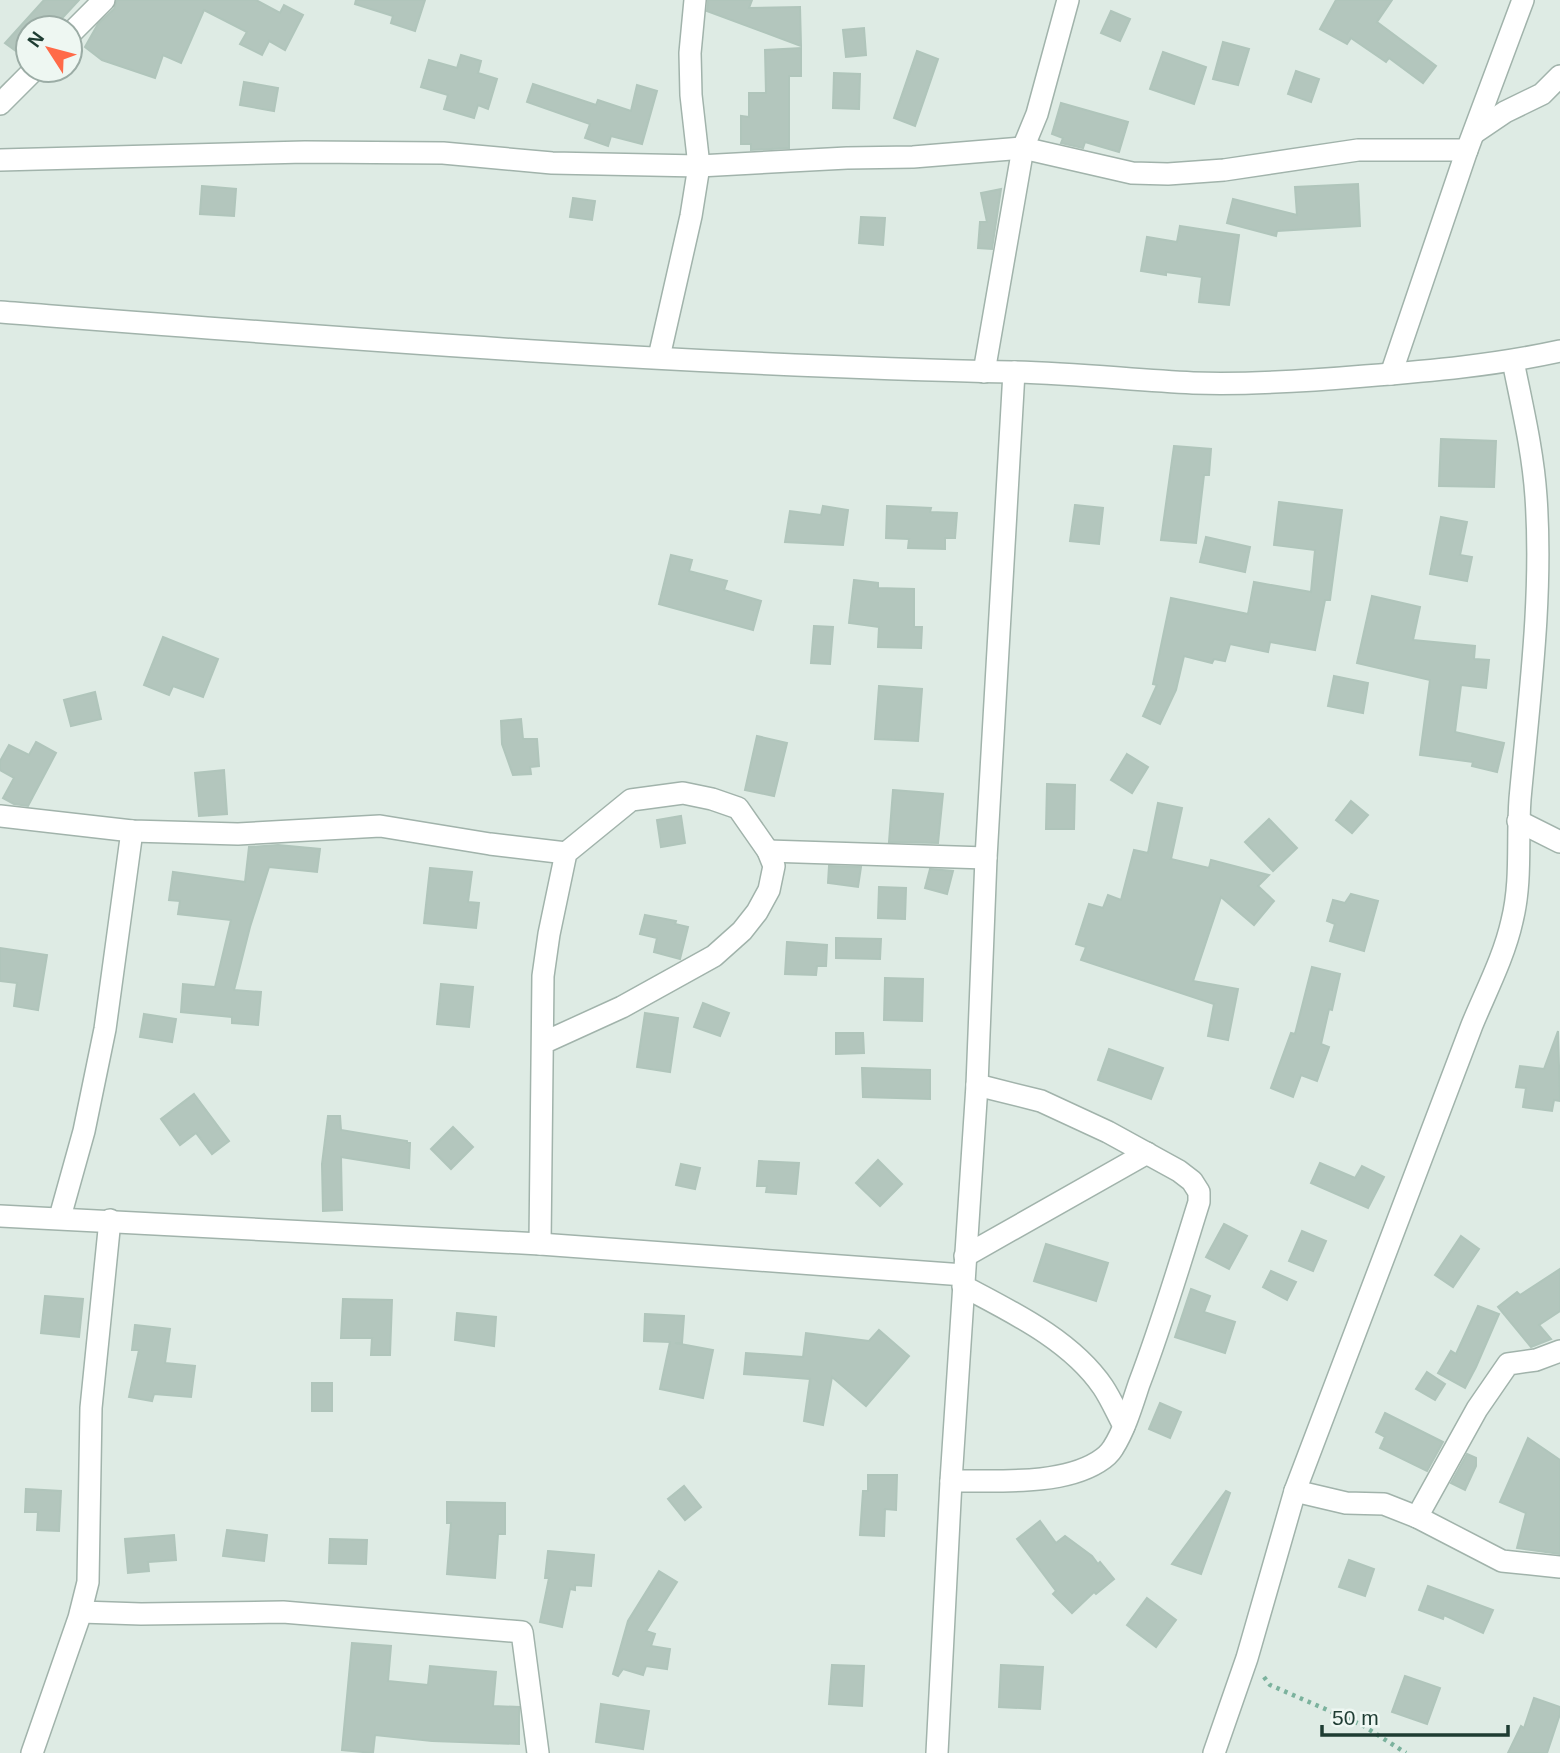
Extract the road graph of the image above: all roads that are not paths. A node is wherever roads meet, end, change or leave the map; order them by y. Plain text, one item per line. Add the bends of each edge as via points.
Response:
1 (104, 0) edge
2 (695, 0) edge
3 (1068, 0) edge
4 (1523, 0) edge
5 (84, 20) edge
6 (1560, 76) edge
7 (20, 84) edge
8 (0, 104) edge
9 (1471, 142) junction
10 (1023, 148) junction
11 (0, 160) edge
12 (699, 166) junction
13 (0, 312) edge
14 (1560, 351) edge
15 (659, 357) junction
16 (1513, 361) junction
17 (984, 372) junction
18 (1014, 372) junction
19 (1391, 374) junction
20 (0, 816) edge
21 (1518, 821) junction
22 (132, 831) junction
23 (1560, 842) edge
24 (768, 851) junction
25 (566, 853) junction
26 (986, 858) junction
27 (543, 1043) junction
28 (976, 1085) junction
29 (1147, 1153) junction
30 (0, 1216) edge
31 (60, 1217) junction
32 (110, 1220) junction
33 (540, 1244) junction
34 (964, 1272) junction
35 (1560, 1351) edge
36 (1124, 1426) junction
37 (951, 1480) junction
38 (1295, 1491) junction
39 (1417, 1517) junction
40 (1560, 1567) edge
41 (81, 1612) junction
42 (32, 1753) edge
43 (538, 1753) edge
44 (937, 1753) edge
45 (1214, 1753) edge

1 - 5 street
2 - 12 street via 691,95
3 - 10 street via 1037,114
4 - 9 street
6 - 9 street via 1542,94 1505,112
7 - 8 street
9 - 10 street via 1358,150 1168,174 1132,173
9 - 19 street
10 - 12 street via 913,158
10 - 17 street
11 - 12 street via 443,153 552,163
12 - 15 street
13 - 15 street
14 - 16 street
15 - 17 street
16 - 19 street
16 - 21 street via 1530,449 1538,543
17 - 18 street
18 - 19 street via 1196,383
18 - 26 street
20 - 22 street
21 - 23 street
21 - 38 street via 1518,893 1503,950
22 - 25 street via 238,834 380,826
22 - 31 street via 106,1029
24 - 25 street via 738,808 682,793 631,800
24 - 26 street
24 - 27 street via 774,866 769,890 742,931 714,956
25 - 27 street via 545,966
26 - 28 street
27 - 33 street
28 - 29 street via 1041,1101
28 - 34 street
29 - 34 street
29 - 36 street via 1192,1181 1199,1202
30 - 31 street
31 - 32 street
32 - 33 street
32 - 41 street via 91,1408 88,1582
33 - 34 street
34 - 36 street via 1074,1355 1104,1388
34 - 37 street
35 - 39 street via 1508,1364 1477,1409
36 - 37 street via 1112,1449 1084,1469 1018,1480
37 - 44 street
38 - 39 street via 1346,1503 1384,1504
38 - 45 street
39 - 40 street via 1502,1561
41 - 42 street
41 - 43 street via 283,1612 523,1632

